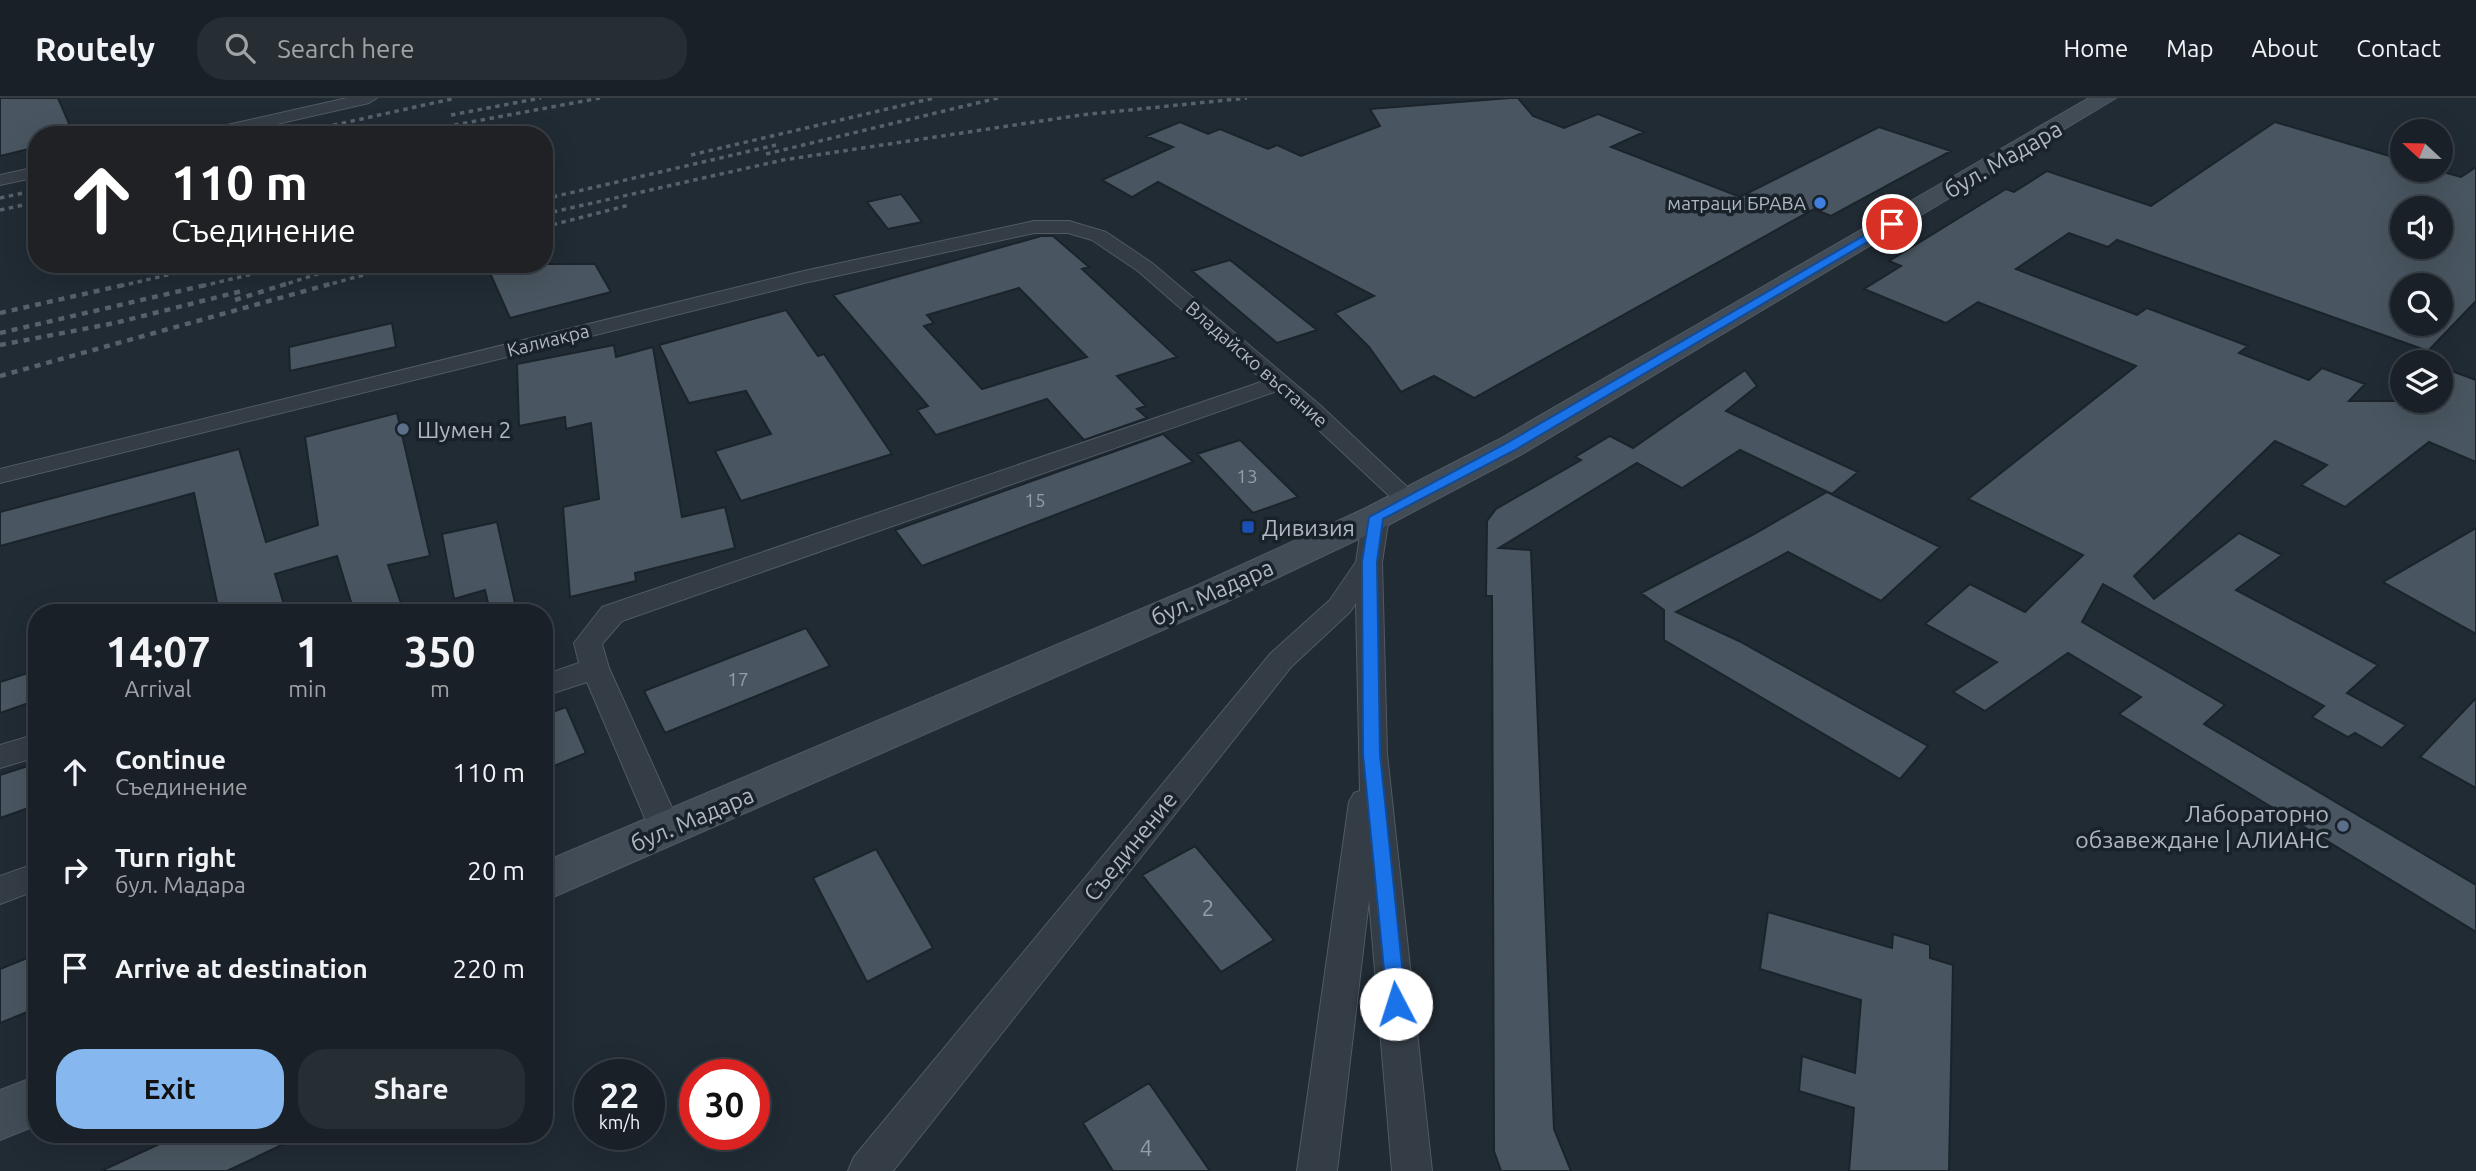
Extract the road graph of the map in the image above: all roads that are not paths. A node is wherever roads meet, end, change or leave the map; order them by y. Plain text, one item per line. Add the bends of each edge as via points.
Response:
1 (369, 98) edge
2 (2105, 98) edge
3 (245, 126) edge
4 (28, 174) edge
5 (0, 180) edge
6 (1099, 236) joint
7 (1279, 383) junction
8 (0, 476) edge
9 (1392, 509) junction
10 (1369, 562) junction
11 (595, 668) junction
12 (553, 683) edge
13 (28, 748) edge
14 (1372, 754) junction
15 (0, 757) edge
16 (666, 830) junction
17 (553, 878) edge
18 (28, 879) edge
19 (0, 890) edge
20 (28, 1104) edge
21 (0, 1115) edge
22 (867, 1171) edge
23 (1317, 1171) edge
24 (1412, 1171) edge

1 - 3 street
2 - 9 main road, бул. Мадара via 1510,447
4 - 5 street
6 - 7 street, Владайско въстание via 1145,267
6 - 8 street, Калиакра via 1069,227 1034,227 845,268
7 - 9 street, Владайско въстание
7 - 11 street via 612,614 588,643
9 - 10 street, Съединение
9 - 16 main road, бул. Мадара via 1211,594
10 - 14 street
10 - 22 street, Съединение via 1340,606 1281,660
11 - 12 street
11 - 16 street
13 - 15 street
14 - 23 street
14 - 24 street
16 - 17 main road, бул. Мадара
18 - 19 street
20 - 21 main road

